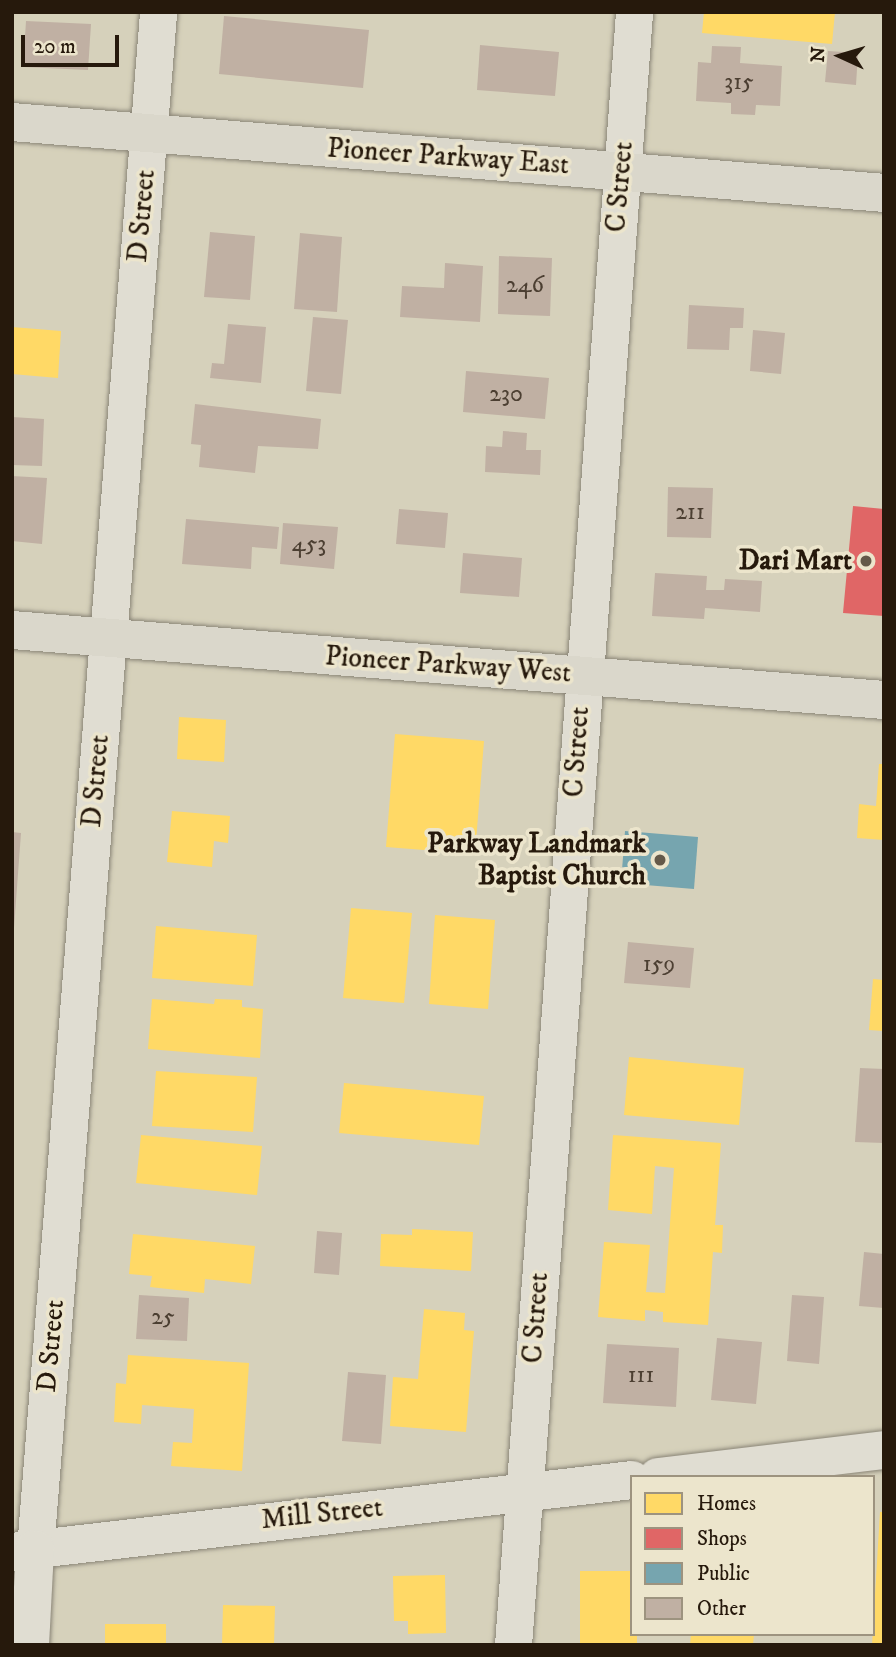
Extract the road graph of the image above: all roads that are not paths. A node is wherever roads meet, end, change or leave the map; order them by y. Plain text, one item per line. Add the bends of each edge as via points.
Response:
1 (158, 12) edge
2 (634, 12) edge
3 (12, 122) edge
4 (150, 133) junction
5 (621, 170) junction
6 (884, 193) edge
7 (12, 630) edge
8 (108, 638) junction
9 (583, 675) junction
10 (884, 699) edge
11 (884, 1450) edge
12 (675, 1475) edge
13 (630, 1480) edge
14 (524, 1492) junction
15 (24, 1550) edge
16 (30, 1645) edge
17 (513, 1645) edge

1 - 4 street, D Street
2 - 5 street, C Street
3 - 4 main road, Pioneer Parkway East
4 - 5 main road, Pioneer Parkway East
4 - 8 street, D Street
5 - 6 main road, Pioneer Parkway East
5 - 9 street, C Street
7 - 8 main road, Pioneer Parkway West
8 - 9 main road, Pioneer Parkway West
8 - 15 street, D Street
9 - 10 main road, Pioneer Parkway West
9 - 14 street, C Street
11 - 12 street
13 - 14 street, Mill Street
14 - 15 street, Mill Street
14 - 17 street, C Street
15 - 16 street

